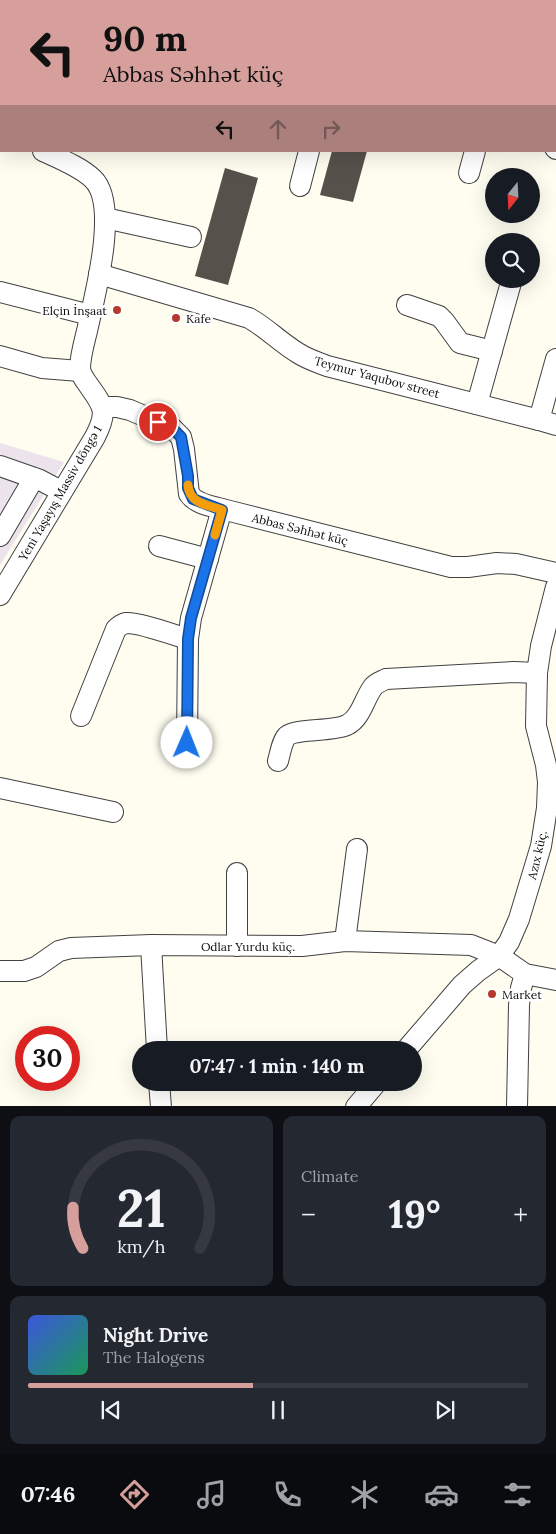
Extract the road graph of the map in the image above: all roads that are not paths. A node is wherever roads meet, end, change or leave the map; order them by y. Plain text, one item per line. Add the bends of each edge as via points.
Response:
1 (309, 152) edge
2 (475, 152) edge
3 (50, 153) edge
4 (469, 173) dead end
5 (300, 186) dead end
6 (105, 218) junction
7 (191, 237) dead end
8 (99, 274) junction
9 (510, 288) edge
10 (0, 292) edge
11 (407, 305) dead end
12 (90, 315) junction
13 (492, 351) junction
14 (0, 356) edge
15 (556, 359) edge
16 (80, 371) junction
17 (477, 404) junction
18 (103, 406) junction
19 (548, 422) edge
20 (0, 466) edge
21 (34, 478) junction
22 (61, 491) junction
23 (222, 510) junction
24 (0, 536) edge
25 (159, 546) dead end
26 (208, 559) junction
27 (556, 573) edge
28 (0, 595) edge
29 (555, 596) edge
30 (188, 639) junction
31 (537, 673) junction
32 (81, 716) dead end
33 (187, 743) dead end
34 (278, 761) dead end
35 (0, 788) edge
36 (113, 812) dead end
37 (357, 849) dead end
38 (237, 873) dead end
39 (345, 941) junction
40 (150, 945) junction
41 (237, 946) junction
42 (499, 956) junction
43 (0, 971) edge
44 (525, 974) junction
45 (556, 980) edge
46 (156, 1041) edge
47 (414, 1041) edge
48 (160, 1091) edge
49 (369, 1091) edge
50 (161, 1106) edge
51 (356, 1106) edge
52 (517, 1106) edge

1 - 5 street
2 - 4 street
3 - 6 street via 94,180 102,194
6 - 7 street
6 - 8 street
8 - 12 street
8 - 17 street, Teymur Yaqubov street via 249,318 297,353 327,366
9 - 13 street
10 - 12 street
11 - 13 street via 438,316 460,343
12 - 16 street
13 - 17 street
14 - 16 street via 42,368
15 - 19 street
16 - 18 street
17 - 19 street, Teymur Yaqubov street
18 - 22 street, Yeni Yaşayış Massiv döngə 1 via 101,426
18 - 23 street, Abbas Səhhət küç via 130,410 172,428 181,437 189,494 193,499
20 - 21 street
21 - 22 street
21 - 24 street
22 - 28 street, Yeni Yaşayış Massiv döngə 1
23 - 26 street
23 - 27 street, Abbas Səhhət küç via 451,567 516,564
25 - 26 street
26 - 30 street
29 - 31 street, Azıx küç.
30 - 32 street via 135,624 120,625
30 - 33 street
31 - 34 street via 386,679 374,685 357,717 349,724 287,737
31 - 42 street, Azıx küç. via 536,726 546,765 547,808 541,846 519,919
35 - 36 street
37 - 39 street
38 - 41 street
39 - 41 street, Odlar Yurdu küç. via 302,946
39 - 42 street, Odlar Yurdu küç. via 471,945
40 - 41 street, Odlar Yurdu küç.
40 - 43 street, Odlar Yurdu küç. via 71,948 59,951 24,971
40 - 46 street
42 - 44 street, Odlar Yurdu küç.
42 - 47 street, Azıx küç. via 462,985
44 - 45 street
44 - 52 street via 519,1005
48 - 50 street
49 - 51 street

